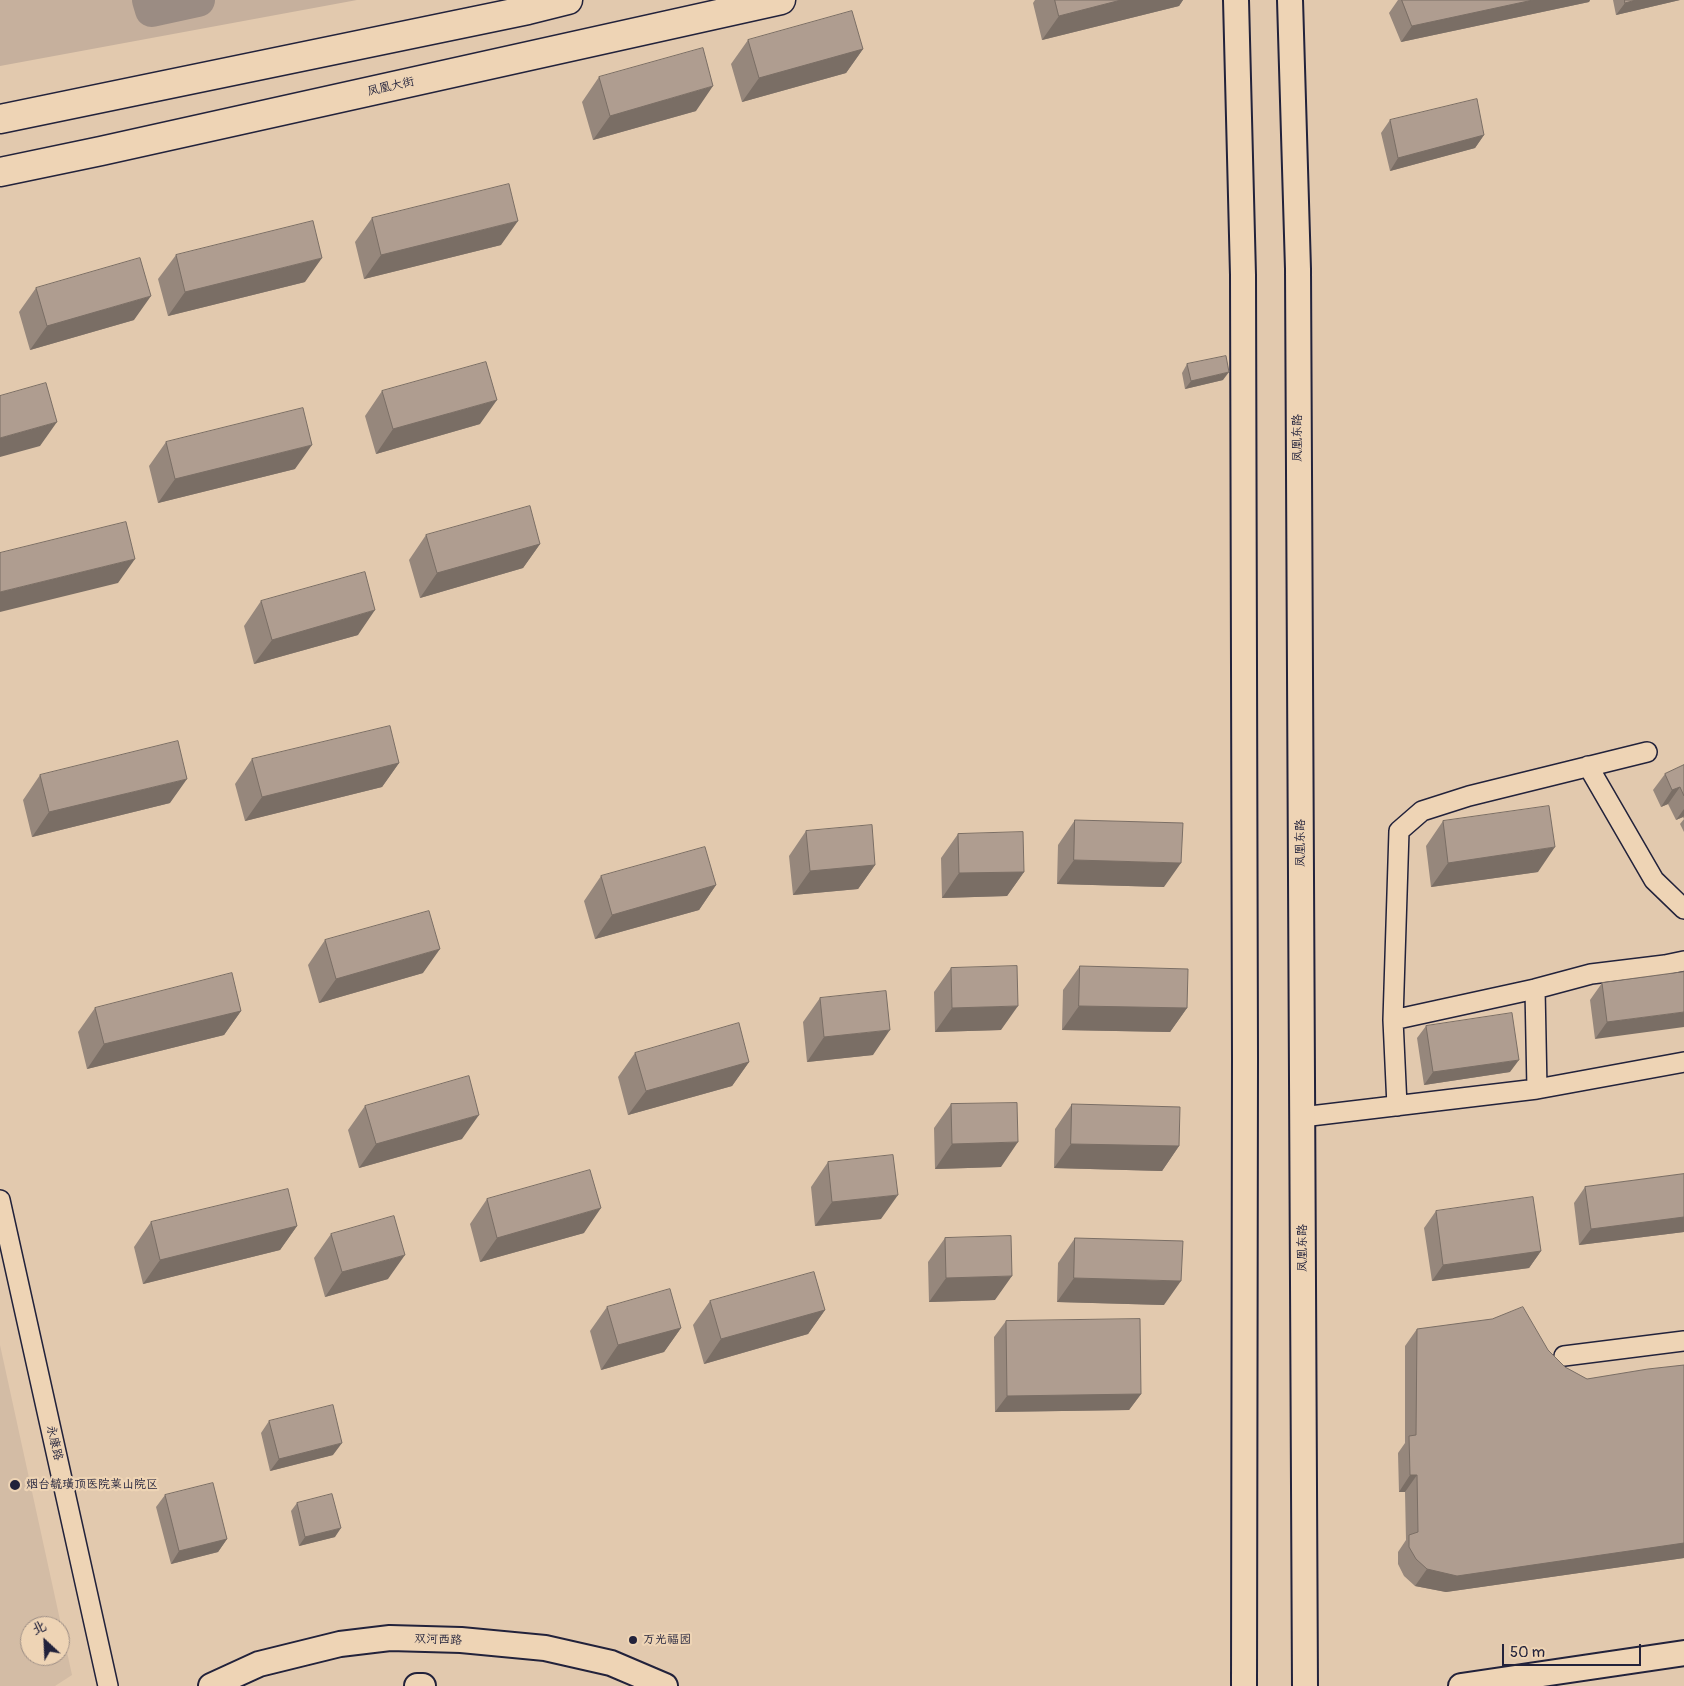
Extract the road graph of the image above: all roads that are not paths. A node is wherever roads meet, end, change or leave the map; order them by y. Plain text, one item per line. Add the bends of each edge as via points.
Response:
1 (568, 0) edge
2 (781, 0) edge
3 (1236, 0) edge
4 (1290, 0) edge
5 (0, 119) edge
6 (0, 172) edge
7 (1647, 752) dead end
8 (1588, 766) junction
9 (1684, 909) edge
10 (1684, 961) edge
11 (1535, 989) junction
12 (1393, 1020) junction
13 (1684, 1062) edge
14 (1537, 1088) junction
15 (1398, 1106) junction
16 (1302, 1116) junction
17 (0, 1200) edge
18 (1684, 1341) edge
19 (1564, 1356) dead end
20 (1684, 1653) edge
21 (108, 1686) edge
22 (210, 1686) edge
23 (417, 1686) edge
24 (423, 1686) edge
25 (665, 1686) edge
26 (1244, 1686) edge
27 (1305, 1686) edge
28 (1461, 1686) edge

1 - 5 main road
2 - 6 main road, 凤凰大街
3 - 26 street via 1244,285
4 - 16 street, 凤凰东路 via 1298,278
7 - 8 street
8 - 9 street via 1654,880
8 - 12 street via 1422,811 1399,831
10 - 11 street via 1591,974
11 - 12 street
11 - 14 street
12 - 15 street
13 - 14 street
14 - 15 street
15 - 16 street
16 - 27 street, 凤凰东路
17 - 21 street, 永康路
18 - 19 street
20 - 28 street
22 - 25 street, 双河西路 via 259,1664 340,1644 390,1638 461,1640 545,1648 611,1663
23 - 24 street

